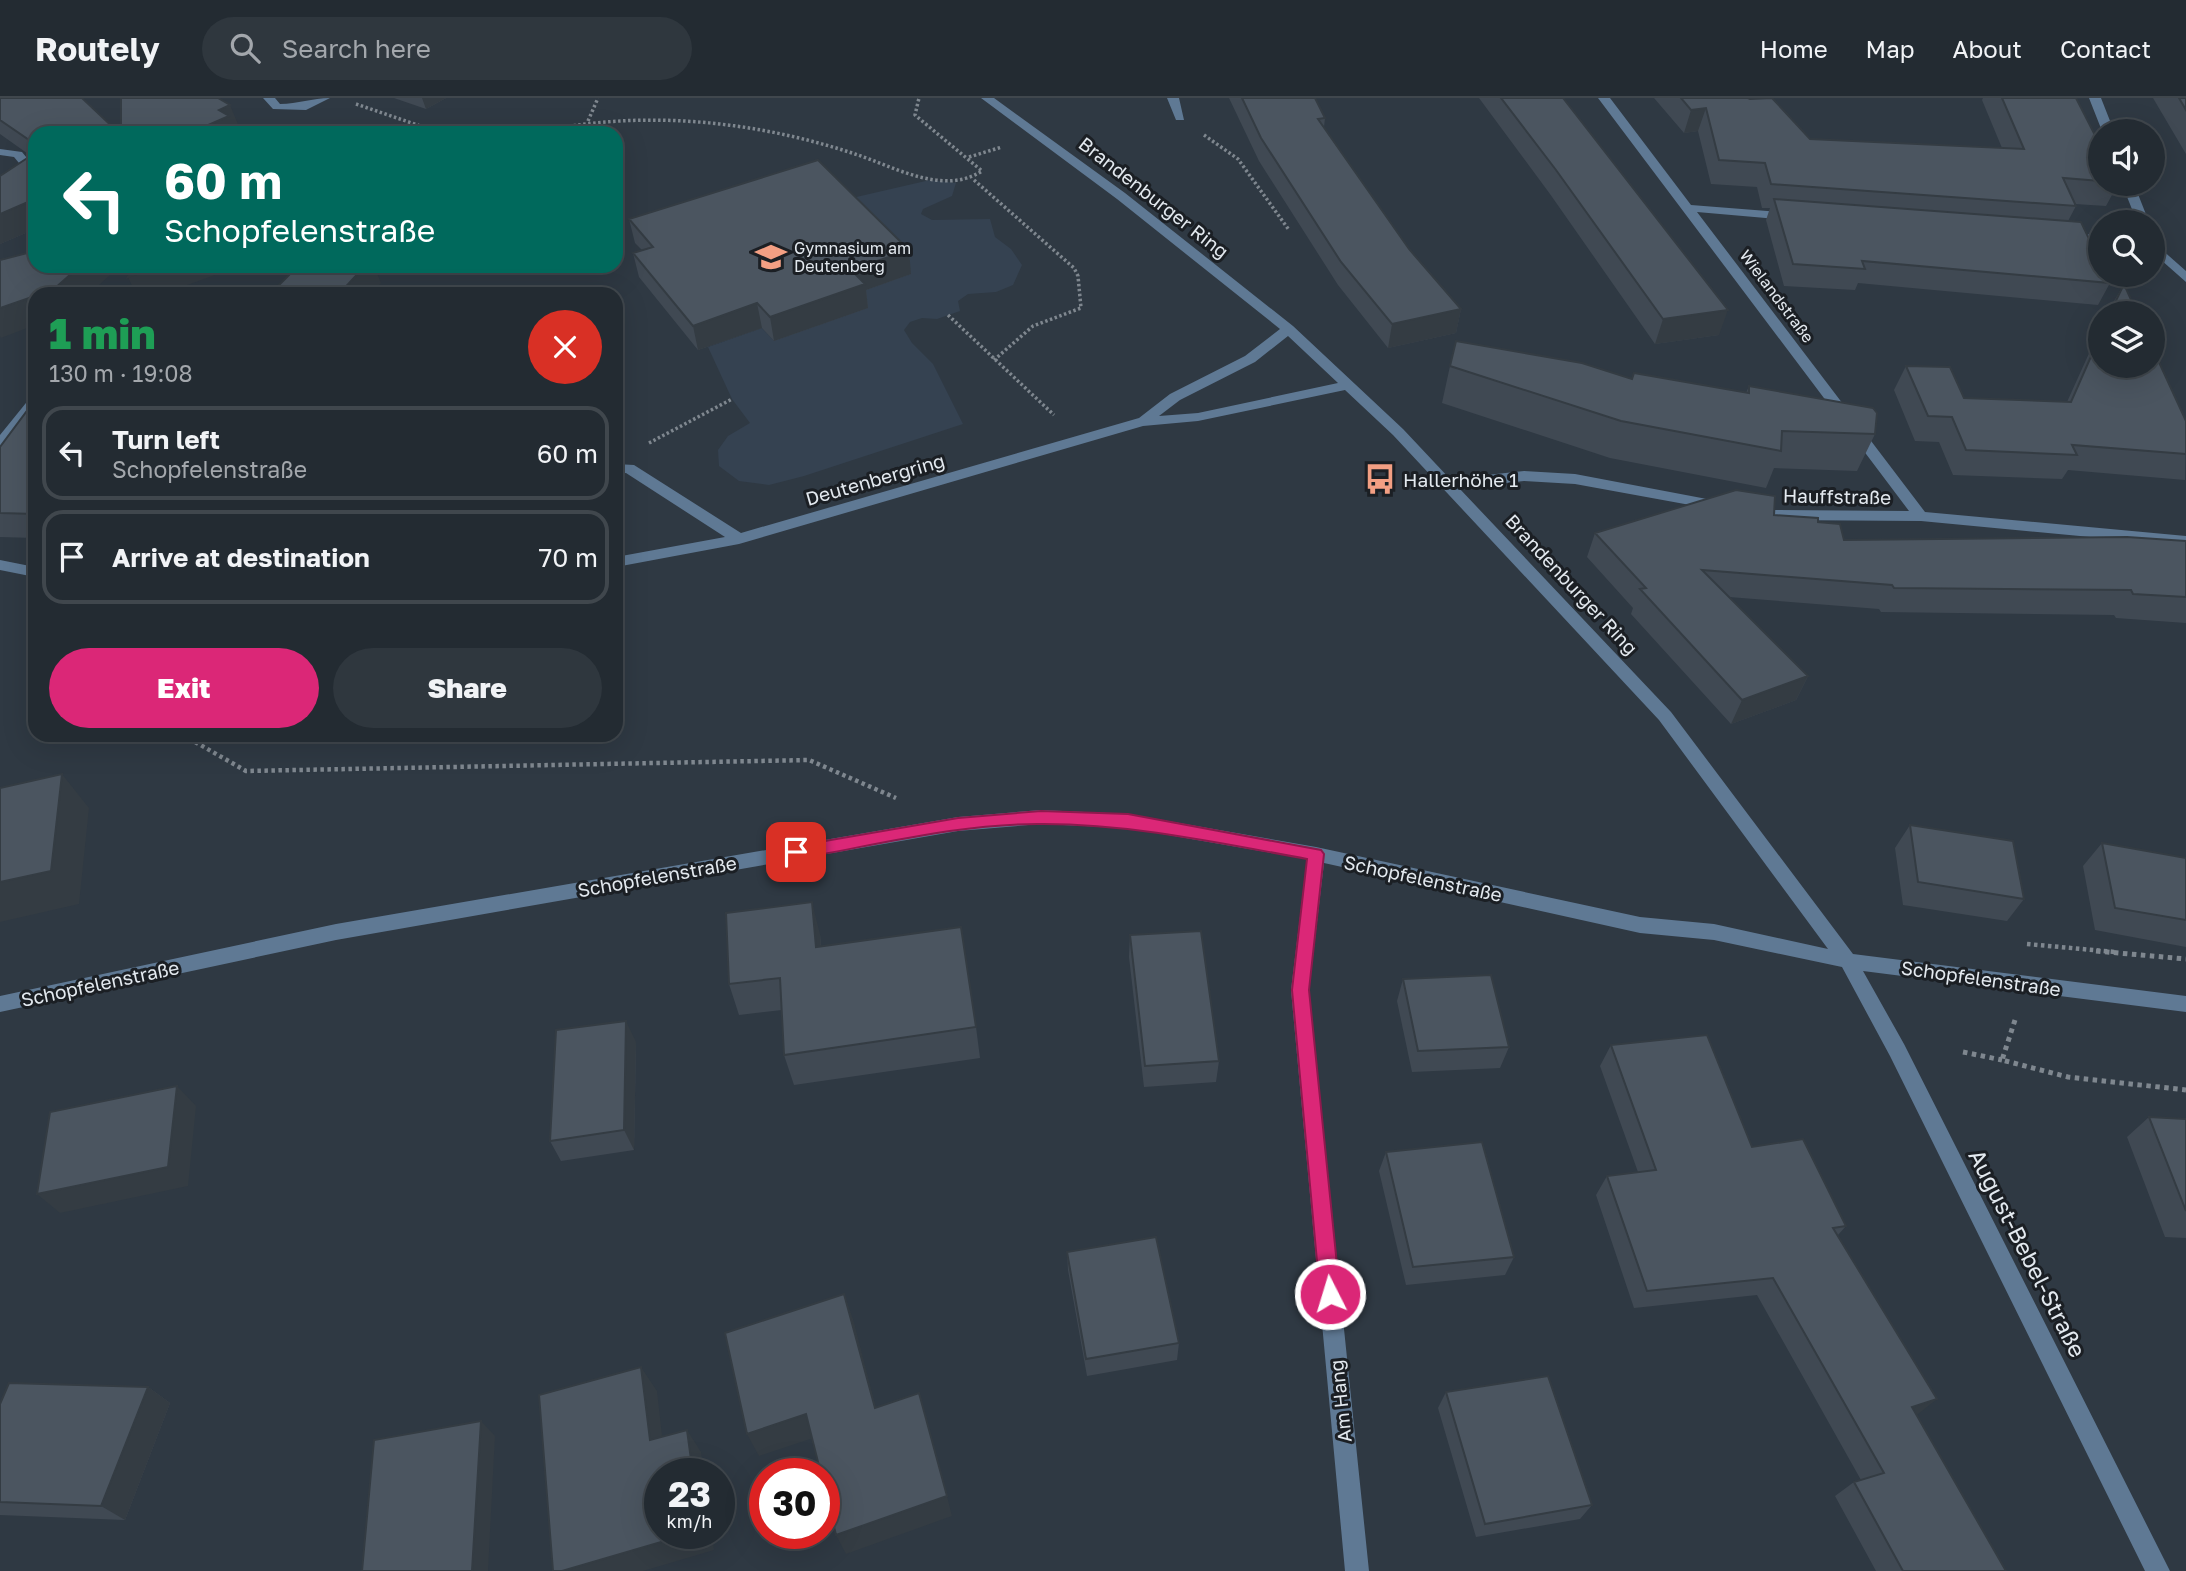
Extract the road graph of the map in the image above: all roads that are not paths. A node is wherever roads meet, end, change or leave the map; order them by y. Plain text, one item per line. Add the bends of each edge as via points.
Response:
1 (269, 98) edge
2 (987, 98) edge
3 (1174, 98) edge
4 (1604, 98) edge
5 (2095, 98) edge
6 (323, 99) edge
7 (1180, 118) road end
8 (2103, 119) edge
9 (0, 152) edge
10 (0, 182) edge
11 (1688, 208) junction
12 (1798, 216) edge
13 (2045, 235) edge
14 (2088, 238) edge
15 (2165, 258) edge
16 (2186, 278) edge
17 (1288, 329) junction
18 (1347, 385) junction
19 (28, 410) edge
20 (1142, 422) junction
21 (0, 444) edge
22 (623, 469) edge
23 (1448, 484) junction
24 (1921, 516) junction
25 (739, 538) junction
26 (2186, 541) edge
27 (623, 561) edge
28 (0, 565) edge
29 (28, 571) edge
30 (1316, 854) junction
31 (1848, 961) junction
32 (2186, 1003) edge
33 (0, 1004) edge
34 (1357, 1571) edge
35 (2158, 1571) edge

1 - 6 street via 271,104 286,108 306,107
2 - 17 street, Brandenburger Ring via 1121,196
3 - 7 street
4 - 11 street, Wielandstraße
5 - 8 street
9 - 10 street via 18,154 25,163 17,174
11 - 12 street
11 - 24 street, Wielandstraße
13 - 14 street
15 - 16 street
17 - 18 street, Brandenburger Ring
17 - 20 street, Deutenbergring via 1250,359 1175,397
18 - 20 street, Deutenbergring via 1198,417
18 - 23 street, Brandenburger Ring
19 - 21 street
20 - 25 street, Deutenbergring
22 - 25 street
23 - 24 street, Hauffstraße via 1524,476 1575,479 1774,515
23 - 31 street, Brandenburger Ring via 1665,716
24 - 26 street, Hauffstraße
25 - 27 street, Deutenbergring
28 - 29 street
30 - 31 street, Schopfelenstraße via 1640,925 1714,932
30 - 33 street, Schopfelenstraße via 1128,821 1041,817 958,824 336,932
30 - 34 street, Am Hang via 1300,990
31 - 32 street, Schopfelenstraße
31 - 35 street, August-Bebel-Straße

